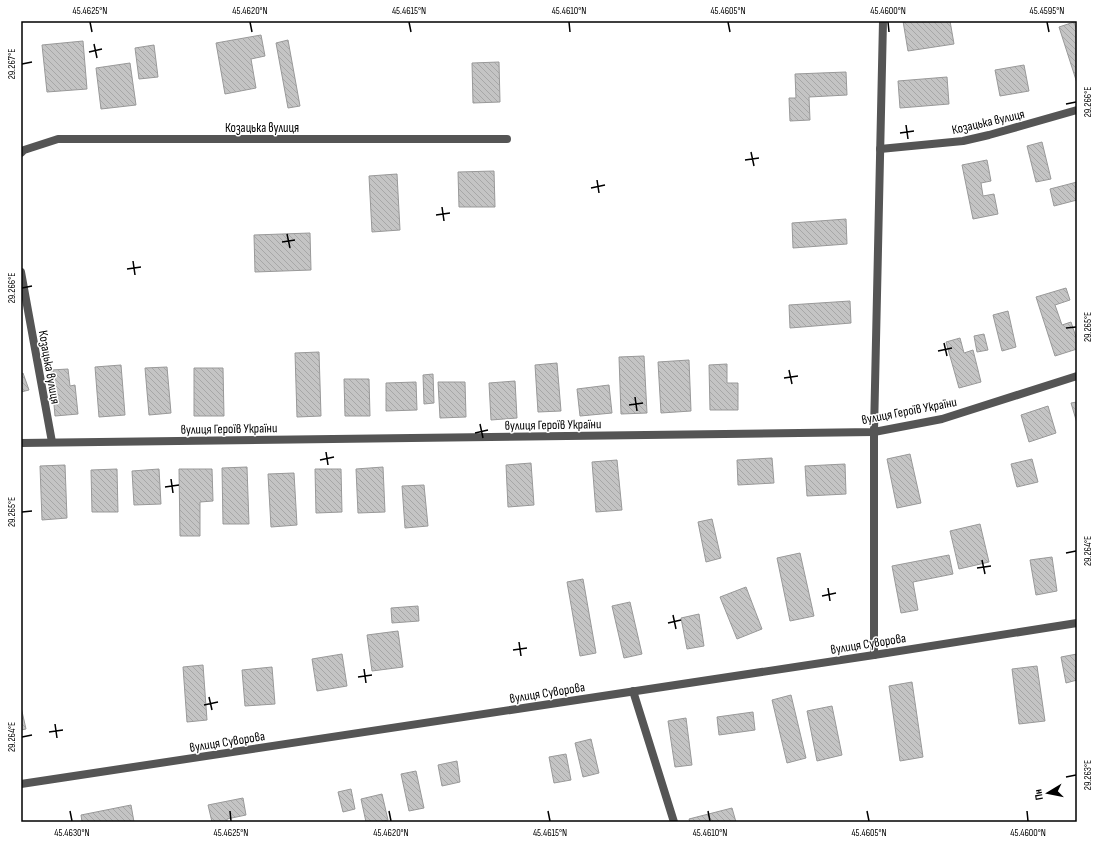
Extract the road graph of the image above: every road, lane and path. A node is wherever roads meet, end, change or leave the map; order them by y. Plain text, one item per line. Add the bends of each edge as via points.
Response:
1 (883, 21) edge
2 (1077, 110) edge
3 (507, 139) dead end
4 (880, 149) junction
5 (21, 153) edge
6 (21, 272) edge
7 (1077, 376) edge
8 (874, 432) junction
9 (52, 442) junction
10 (21, 443) edge
11 (1077, 623) edge
12 (874, 655) junction
13 (633, 691) junction
14 (21, 784) edge
15 (674, 822) edge

1 - 4 street
2 - 4 street, Козацька вулиця via 963,141
3 - 5 street, Козацька вулиця via 58,139
4 - 8 street
6 - 9 street, Козацька вулиця
7 - 8 street, вулиця Героїв України via 942,419
8 - 9 street, вулиця Героїв України
8 - 12 street
9 - 10 street, вулиця Героїв України
11 - 12 street, вулиця Суворова
12 - 13 street, вулиця Суворова
13 - 14 street, вулиця Суворова
13 - 15 street

